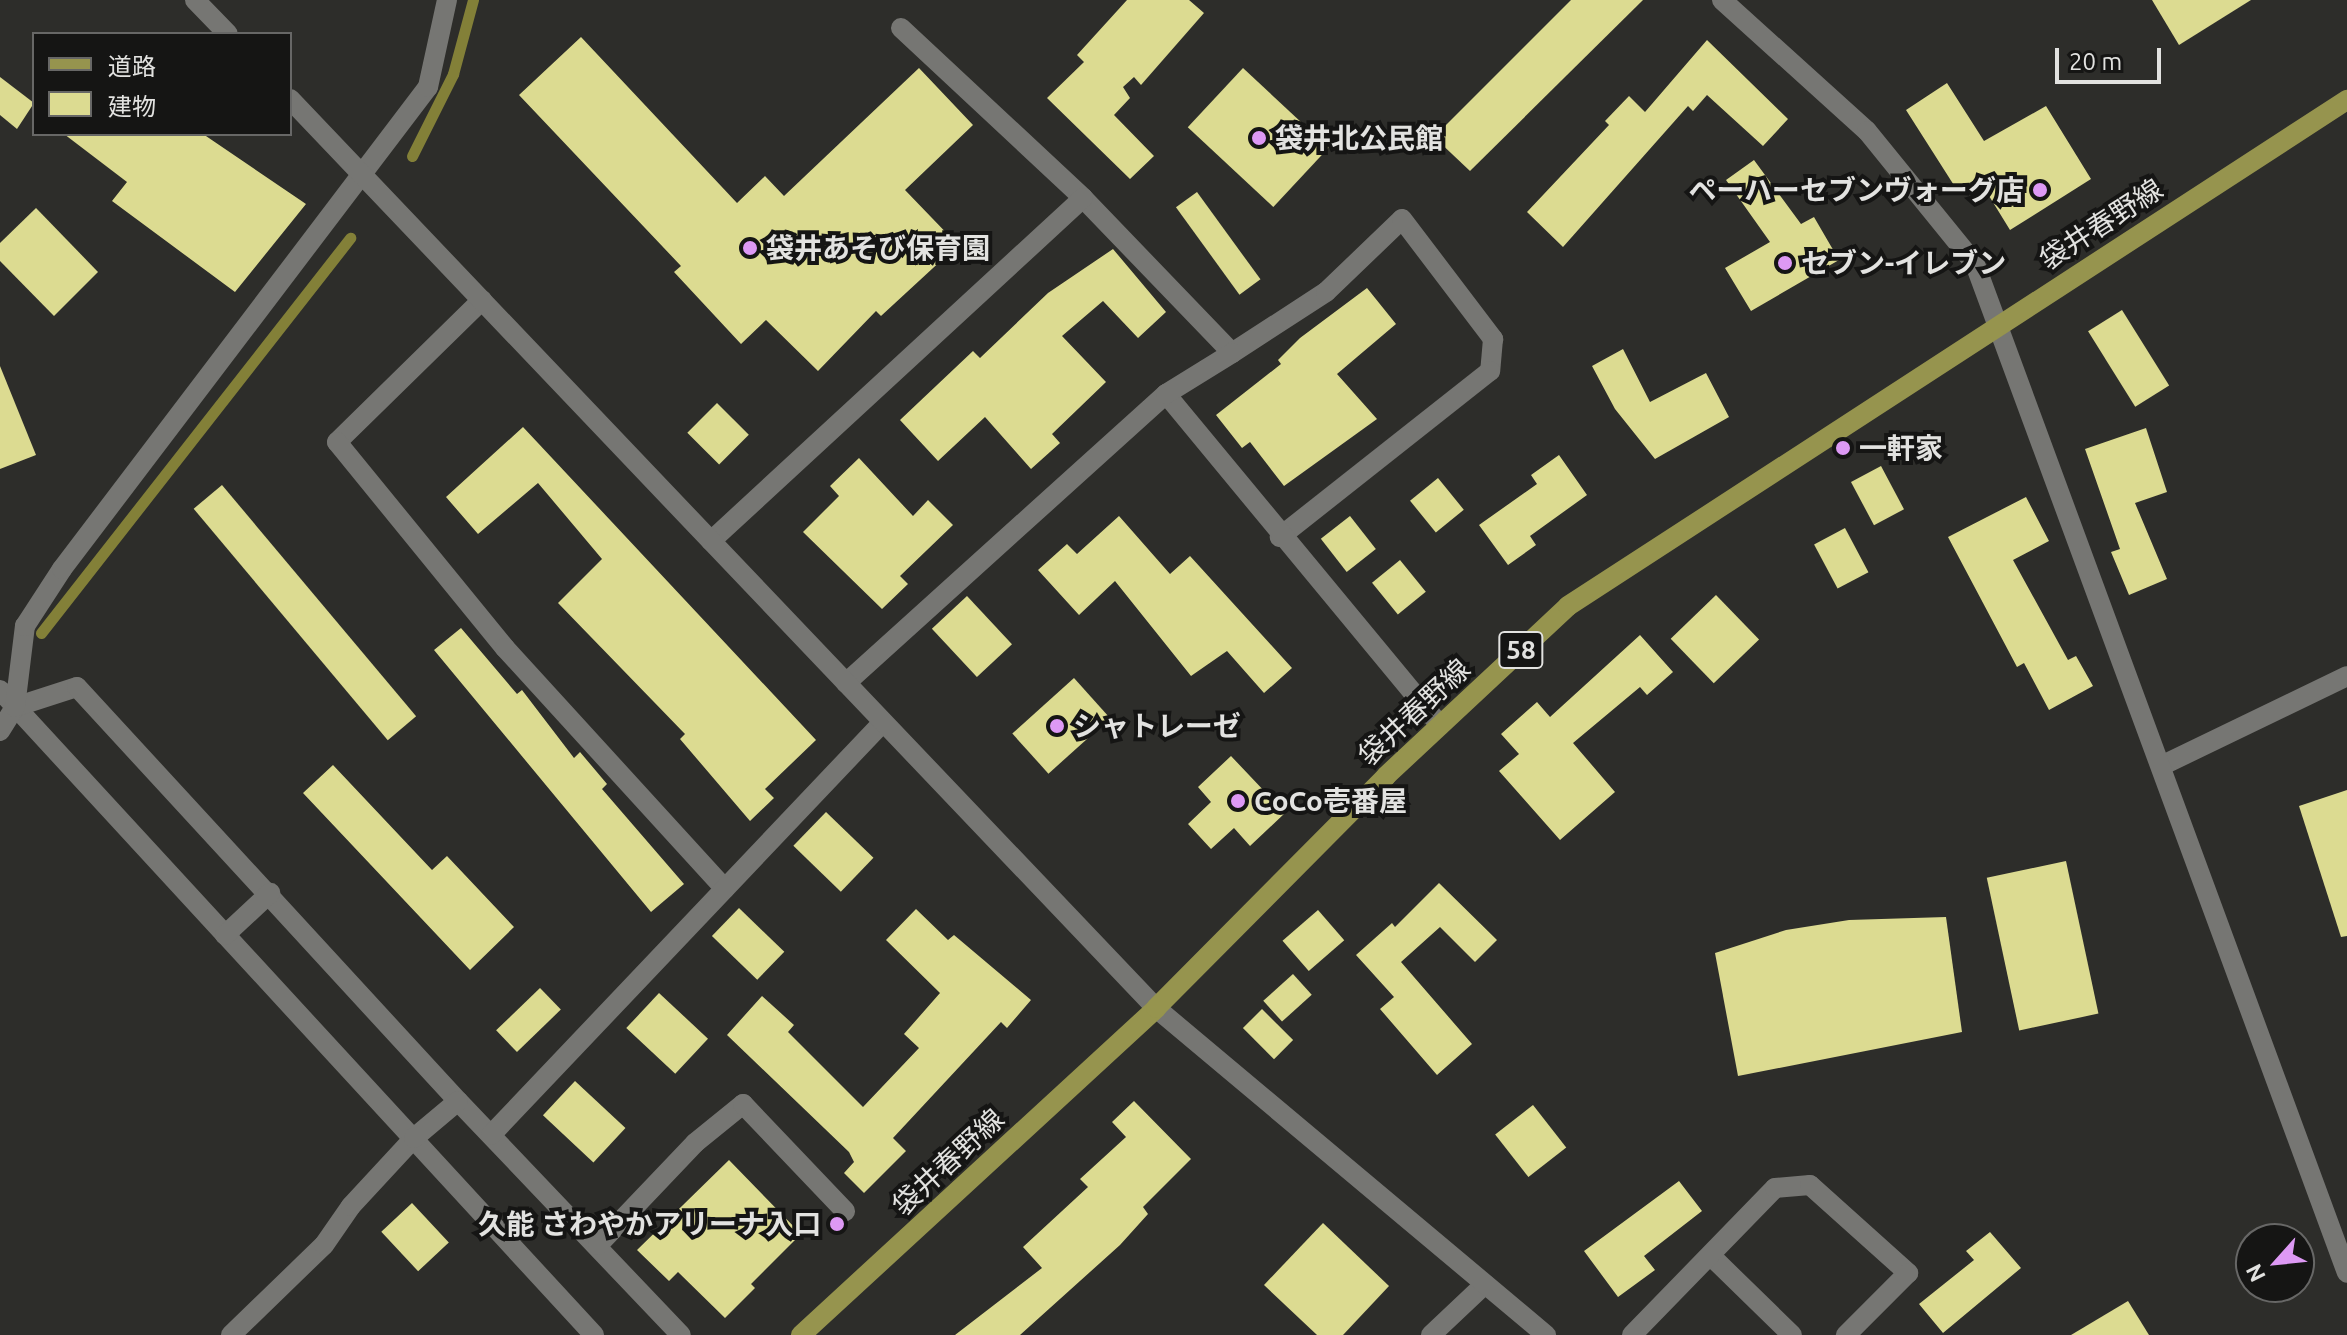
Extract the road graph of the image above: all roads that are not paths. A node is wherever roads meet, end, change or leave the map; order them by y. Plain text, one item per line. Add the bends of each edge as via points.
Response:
1 (195, 0) edge
2 (447, 0) edge
3 (1722, 0) edge
4 (901, 28) dead end
5 (226, 32) edge
6 (2347, 100) edge
7 (292, 101) edge
8 (364, 176) junction
9 (1083, 198) junction
10 (482, 300) junction
11 (2000, 322) junction
12 (1232, 353) junction
13 (1166, 394) junction
14 (1280, 537) junction
15 (711, 541) junction
16 (2347, 676) edge
17 (846, 683) junction
18 (0, 690) edge
19 (15, 707) junction
20 (883, 722) junction
21 (1440, 725) junction
22 (0, 731) edge
23 (2163, 765) junction
24 (725, 889) junction
25 (270, 893) junction
26 (225, 935) junction
27 (1156, 1008) junction
28 (458, 1101) junction
29 (491, 1135) junction
30 (414, 1138) junction
31 (845, 1211) dead end
32 (598, 1245) junction
33 (1711, 1256) junction
34 (2347, 1273) edge
35 (1485, 1284) junction
36 (231, 1335) edge
37 (594, 1335) edge
38 (681, 1335) edge
39 (801, 1335) edge
40 (1431, 1335) edge
41 (1546, 1335) edge
42 (1632, 1335) edge
43 (1792, 1335) edge
44 (1846, 1335) edge

1 - 5 street
2 - 8 street via 428,87
3 - 11 street via 1867,131 1975,264
4 - 9 street
6 - 11 main road, 袋井春野線 / 58
7 - 8 street
8 - 10 street
8 - 19 street via 62,569 25,626
9 - 12 street
9 - 15 street
10 - 15 street
10 - 24 street via 337,442 505,648
11 - 21 main road, 袋井春野線 / 58 via 1568,606
11 - 23 street
12 - 13 street
12 - 14 street via 1326,292 1402,219 1493,339 1490,371
13 - 14 street
13 - 17 street
14 - 21 street
15 - 17 street
16 - 23 street
17 - 20 street
18 - 19 street
19 - 22 street
19 - 25 street via 77,687
19 - 26 street
20 - 24 street
20 - 27 street
21 - 27 main road, 袋井春野線 / 58
23 - 34 street
24 - 29 street
25 - 26 street
25 - 28 street
26 - 30 street
27 - 35 street
27 - 39 main road, 袋井春野線 / 58
28 - 29 street
28 - 30 street
29 - 32 street
30 - 36 street via 351,1206 324,1245
30 - 37 street
31 - 32 street via 743,1104 695,1143
32 - 38 street
33 - 42 street
33 - 43 street
33 - 44 street via 1775,1188 1810,1185 1908,1273
35 - 40 street
35 - 41 street

